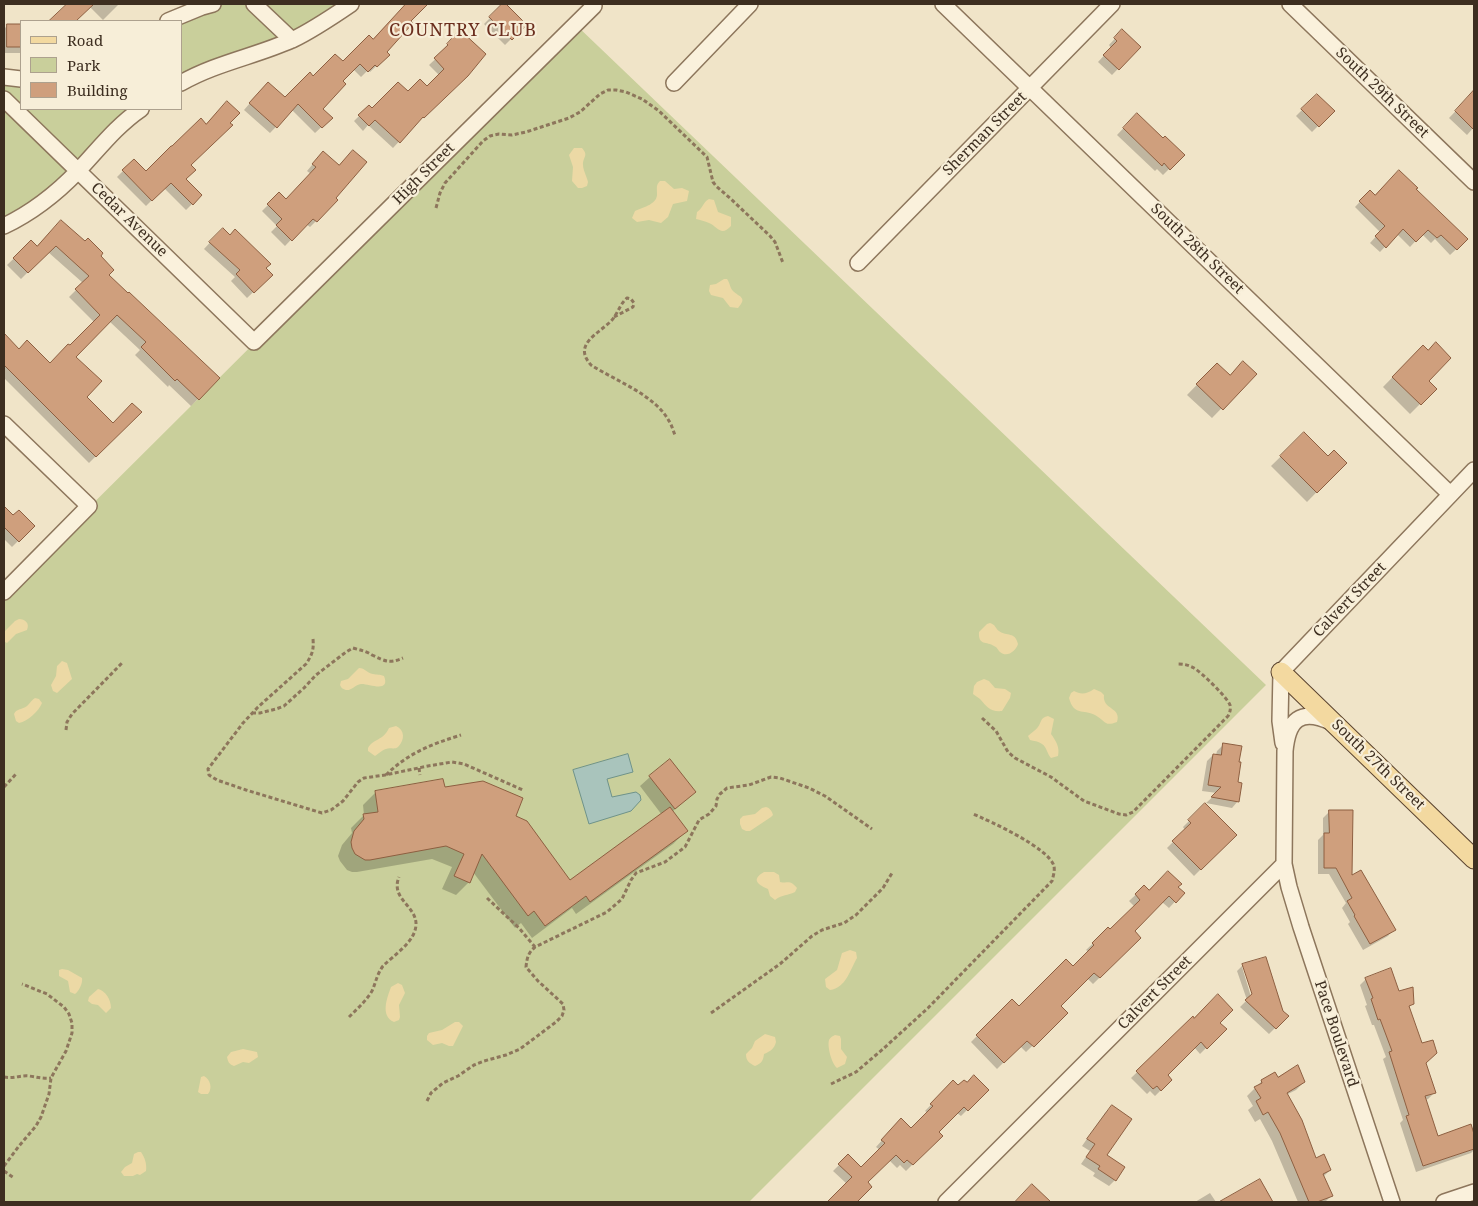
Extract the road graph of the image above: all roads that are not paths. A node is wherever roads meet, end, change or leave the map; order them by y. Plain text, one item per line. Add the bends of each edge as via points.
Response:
1 (213, 4) edge
2 (254, 4) edge
3 (351, 4) edge
4 (750, 4) edge
5 (943, 4) edge
6 (1112, 4) edge
7 (1290, 4) edge
8 (594, 6) dead end
9 (170, 20) edge
10 (292, 40) junction
11 (4, 77) edge
12 (20, 79) edge
13 (182, 83) edge
14 (674, 83) dead end
15 (1030, 88) junction
16 (4, 99) edge
17 (140, 110) edge
18 (78, 171) junction
19 (1474, 182) edge
20 (4, 226) edge
21 (858, 263) dead end
22 (254, 342) joint
23 (4, 424) edge
24 (1474, 470) edge
25 (1450, 494) junction
26 (4, 592) edge
27 (1281, 672) junction
28 (1334, 724) junction
29 (1285, 751) junction
30 (1472, 854) edge
31 (1284, 864) junction
32 (1474, 1192) edge
33 (946, 1202) edge
34 (1392, 1202) edge
35 (1444, 1202) edge

1 - 9 street
2 - 10 street
3 - 10 street
4 - 14 street
5 - 15 street, South 28th Street
6 - 15 street, Sherman Street
7 - 19 street, South 29th Street
8 - 22 street, High Street
10 - 13 street via 220,65
11 - 12 street
15 - 21 street, Sherman Street
15 - 25 street, South 28th Street
16 - 18 street, Cedar Avenue
17 - 18 street via 119,127
18 - 20 street via 40,204
18 - 22 street, Cedar Avenue
23 - 26 street via 89,506
24 - 25 street, Calvert Street
25 - 27 street, Calvert Street
27 - 28 main road, South 27th Street
27 - 29 street via 1280,721
28 - 29 street via 1313,716 1300,718 1290,727
28 - 30 main road, South 27th Street
29 - 31 street
31 - 33 street, Calvert Street
31 - 34 street, Pace Boulevard via 1300,926
32 - 35 street

